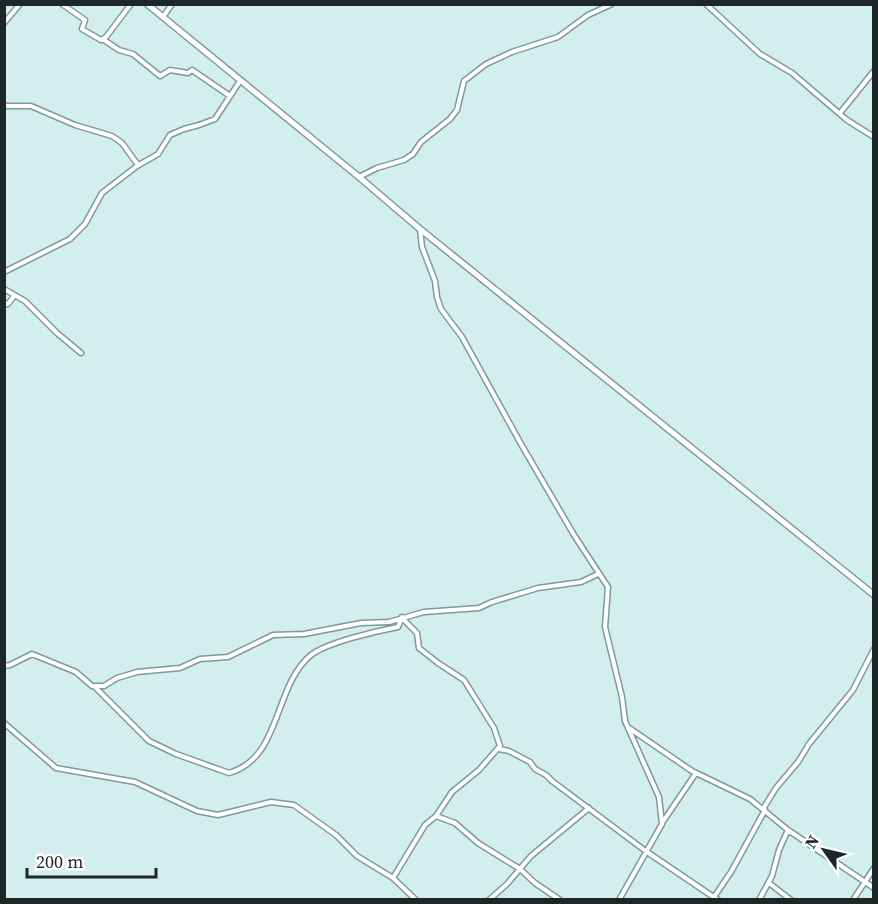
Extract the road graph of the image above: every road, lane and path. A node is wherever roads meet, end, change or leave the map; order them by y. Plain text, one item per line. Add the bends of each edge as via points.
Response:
1 (20, 4) edge
2 (62, 4) edge
3 (131, 4) edge
4 (147, 4) edge
5 (172, 4) edge
6 (612, 4) edge
7 (706, 4) edge
8 (163, 17) junction
9 (4, 23) edge
10 (104, 40) junction
11 (873, 71) edge
12 (240, 81) junction
13 (230, 96) junction
14 (4, 106) edge
15 (840, 113) junction
16 (873, 137) edge
17 (138, 165) junction
18 (359, 177) junction
19 (420, 229) junction
20 (4, 272) edge
21 (4, 289) edge
22 (14, 296) junction
23 (4, 304) edge
24 (81, 353) dead end
25 (598, 574) junction
26 (873, 595) edge
27 (402, 618) junction
28 (873, 649) edge
29 (4, 666) edge
30 (94, 686) junction
31 (4, 723) edge
32 (628, 727) junction
33 (498, 749) junction
34 (696, 772) junction
35 (589, 808) junction
36 (764, 810) junction
37 (436, 816) junction
38 (662, 824) junction
39 (788, 830) junction
40 (647, 852) junction
41 (873, 868) edge
42 (520, 869) junction
43 (393, 878) junction
44 (864, 882) junction
45 (769, 883) junction
46 (873, 888) edge
47 (716, 898) edge
48 (416, 900) edge
49 (489, 900) edge
50 (560, 900) edge
51 (619, 900) edge
52 (759, 900) edge
53 (791, 900) edge
54 (854, 900) edge

1 - 9 street
2 - 10 street via 84,20 83,30
3 - 10 street
4 - 8 main road
5 - 8 street
6 - 18 street via 588,15 558,37 486,64 464,81 460,104 450,119 425,138 409,158
7 - 15 street via 752,48
8 - 12 main road
10 - 13 street via 133,54 160,76 170,70 192,70
11 - 15 street
12 - 13 street
12 - 18 main road
13 - 17 street via 214,118 173,134 158,154
14 - 17 street via 31,106 112,136
15 - 16 street
17 - 20 street via 98,197 88,220 70,239
18 - 19 main road
19 - 25 street via 441,309 462,337
19 - 26 main road
21 - 22 street
22 - 23 street
22 - 24 street via 25,301
25 - 27 street via 581,582 538,588 481,608 424,612
25 - 32 street via 608,587 606,630
27 - 30 street via 304,634 273,635 228,657 195,660 180,668 137,672 104,686
27 - 30 street via 398,627 356,637 312,655 293,678 266,743 244,767 229,773 149,741
27 - 33 street via 417,633 419,648 468,684 494,729
28 - 36 street via 853,690 776,788
29 - 30 street via 32,654 76,672
31 - 43 street via 56,768 135,782 197,811 218,815 271,802 294,805 336,835 357,856
32 - 34 street
32 - 38 street via 659,797
33 - 35 street via 530,762 535,770
33 - 37 street via 452,792
34 - 36 street
34 - 38 street
35 - 40 street
35 - 42 street
36 - 39 street
36 - 47 street
37 - 42 street via 455,823 478,843
37 - 43 street via 415,839
38 - 40 street
39 - 44 street
39 - 45 street
40 - 47 street
40 - 51 street
41 - 44 street
42 - 49 street
42 - 50 street
43 - 48 street
44 - 46 street
44 - 54 street
45 - 52 street
45 - 53 street

